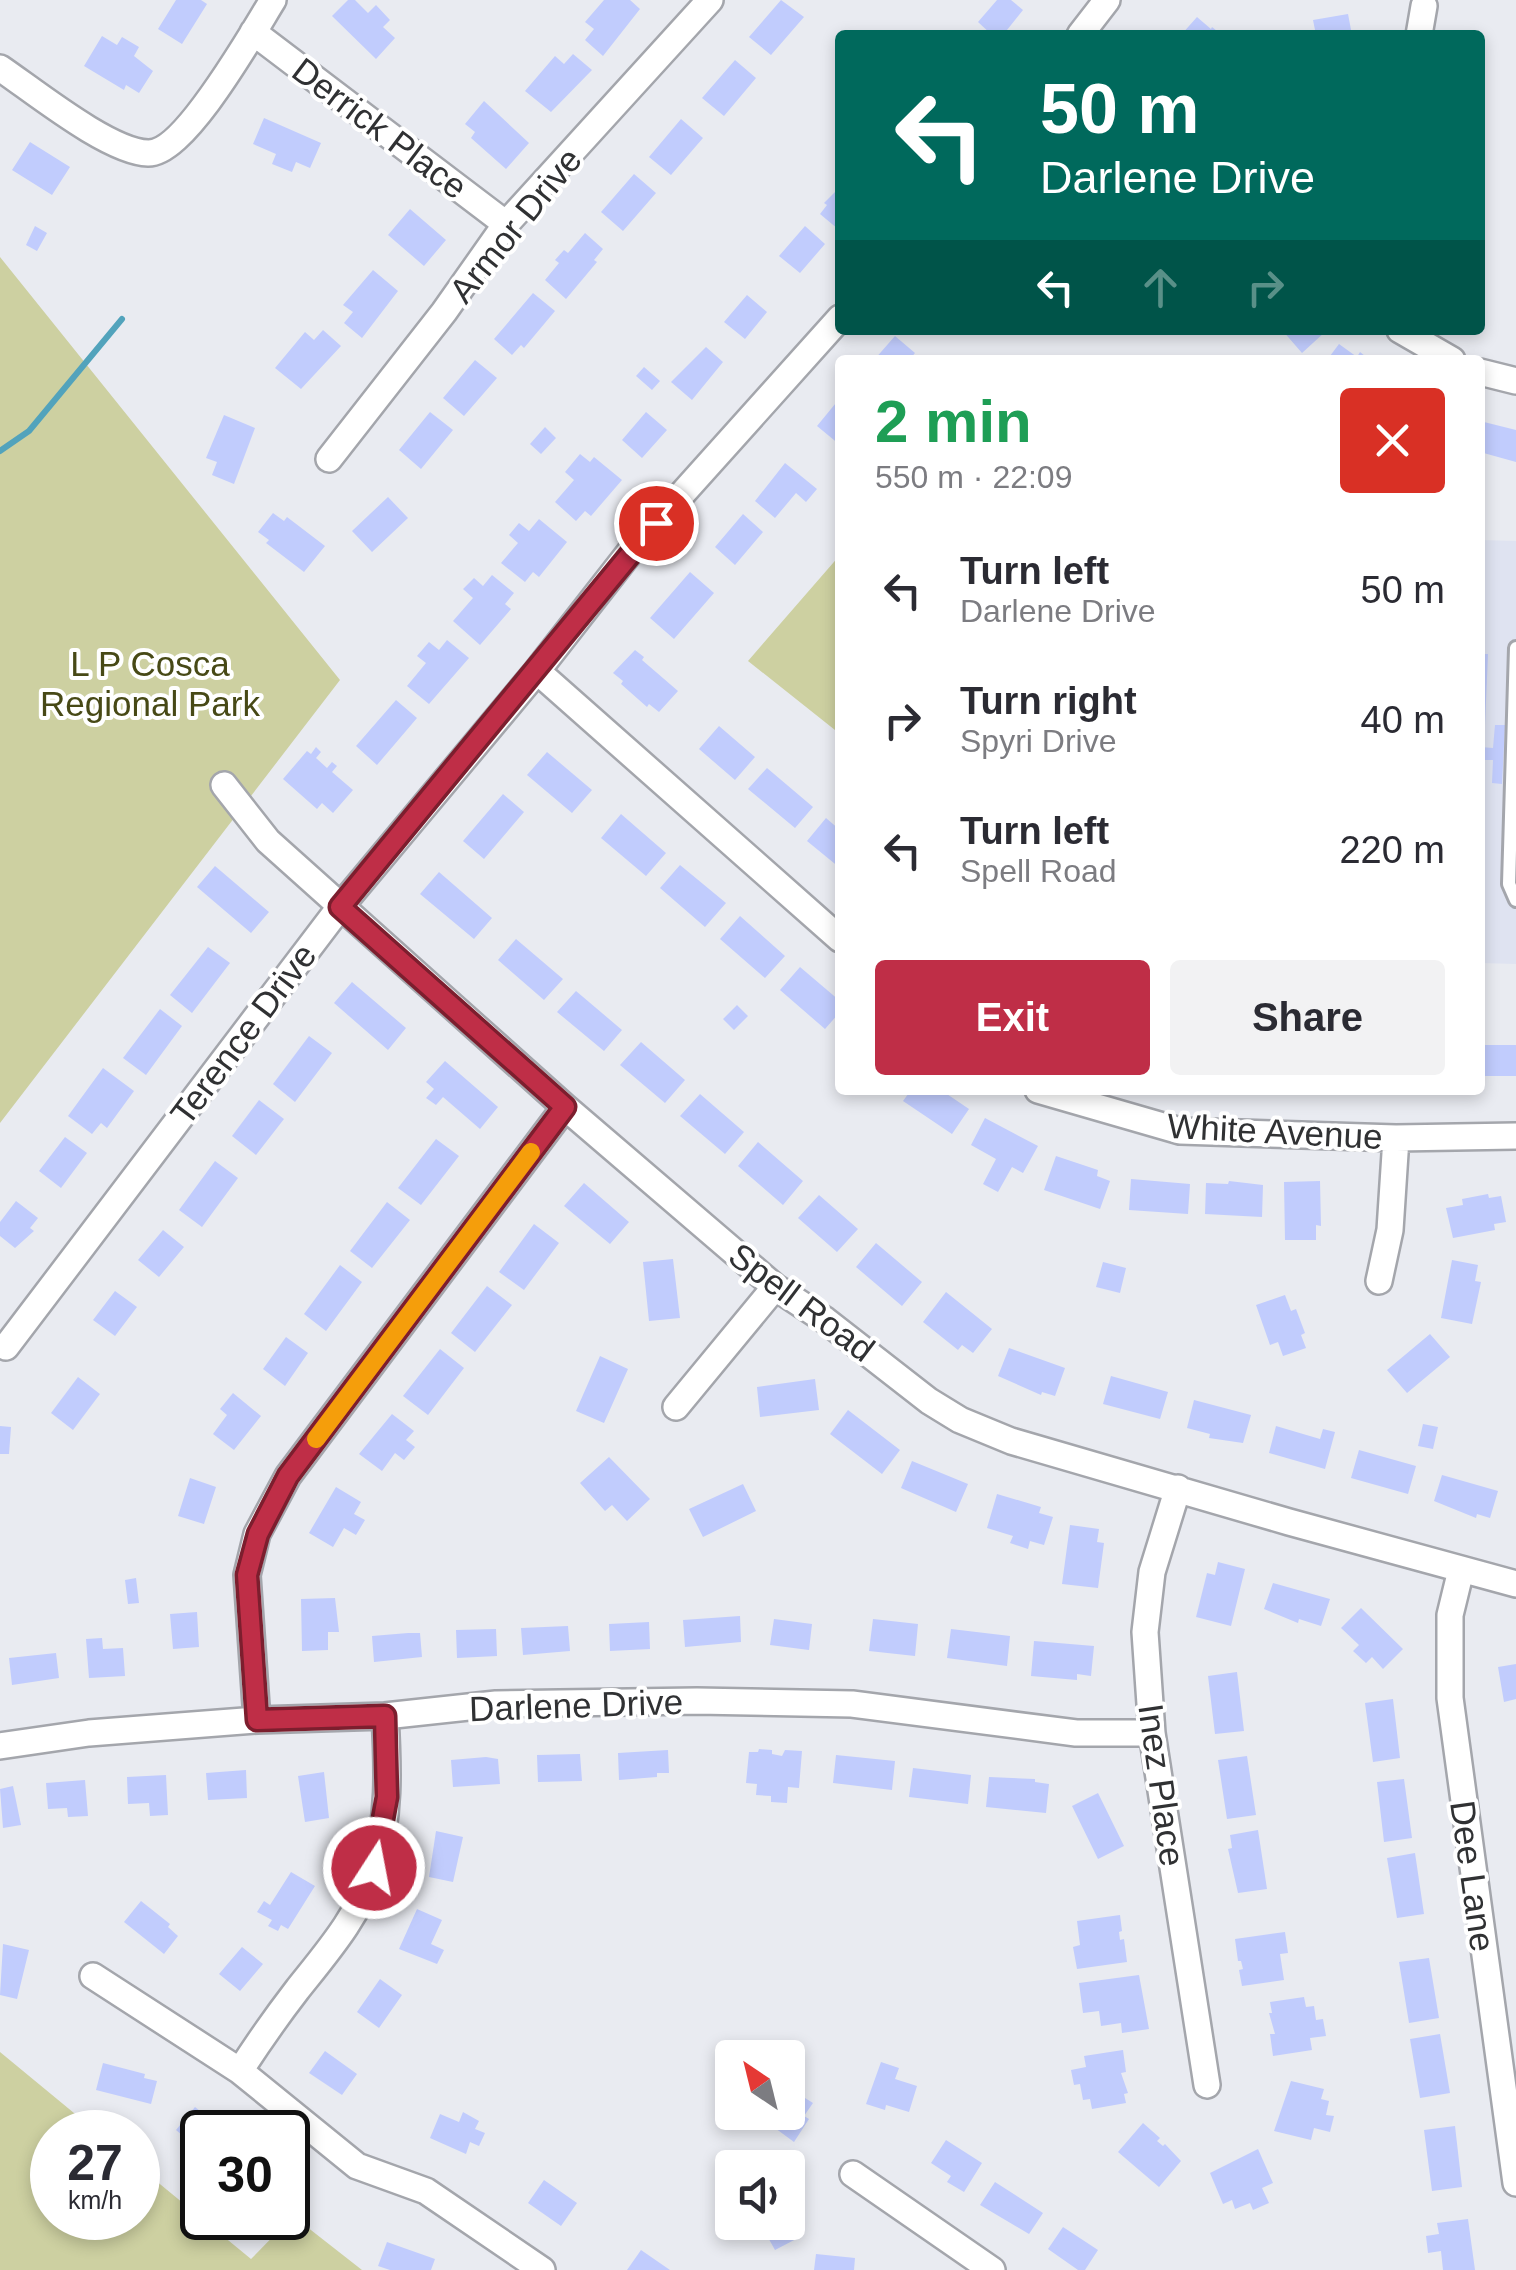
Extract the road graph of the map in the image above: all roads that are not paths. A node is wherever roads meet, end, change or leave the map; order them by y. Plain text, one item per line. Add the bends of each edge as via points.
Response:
1 (273, 0) edge
2 (710, 0) edge
3 (1107, 0) edge
4 (1424, 6) dead end
5 (1090, 30) edge
6 (1420, 30) edge
7 (252, 32) junction
8 (0, 68) edge
9 (506, 224) junction
10 (835, 324) edge
11 (1409, 335) edge
12 (1443, 355) edge
13 (1485, 373) edge
14 (1516, 382) edge
15 (329, 459) dead end
16 (1516, 648) edge
17 (537, 671) junction
18 (224, 785) dead end
19 (1516, 900) edge
20 (340, 907) junction
21 (835, 935) edge
22 (1055, 1095) edge
23 (565, 1107) junction
24 (1516, 1136) edge
25 (1396, 1138) junction
26 (1379, 1281) dead end
27 (775, 1287) junction
28 (6, 1347) dead end
29 (676, 1407) dead end
30 (1178, 1488) junction
31 (1462, 1570) junction
32 (1516, 1584) edge
33 (385, 1716) junction
34 (257, 1720) junction
35 (1152, 1733) junction
36 (0, 1746) edge
37 (93, 1976) dead end
38 (240, 2071) junction
39 (1207, 2085) dead end
40 (853, 2174) dead end
41 (1516, 2183) edge
42 (542, 2270) edge
43 (992, 2270) edge

1 - 7 street
2 - 9 street, Armor Drive
3 - 5 street
4 - 6 street
7 - 8 street via 195,120 150,154 96,133
7 - 9 street, Derrick Place
9 - 15 street, Armor Drive
10 - 17 street, Terence Drive via 630,552
11 - 12 street
13 - 14 street
16 - 19 lane via 1509,884
17 - 20 street, Terence Drive
17 - 21 street
18 - 20 street, Spell Road via 268,841
20 - 23 street, Spell Road
20 - 28 street, Terence Drive
22 - 25 street, White Avenue via 1180,1131
23 - 27 street, Spell Road
23 - 34 street via 288,1476 263,1523 247,1575
24 - 25 street, White Avenue
25 - 26 street
27 - 29 street
27 - 30 street, Spell Road via 960,1420
30 - 31 street, Spell Road
30 - 35 street, Inez Place via 1146,1607
31 - 32 street, Spell Road
31 - 41 street, Dee Lane via 1450,1615 1450,1698
33 - 34 street, Darlene Drive
33 - 35 street, Darlene Drive via 496,1704 776,1702 852,1704 1076,1733
33 - 38 street via 387,1797 366,1891 339,1940
34 - 36 street, Darlene Drive
35 - 39 street, Inez Place
37 - 38 street
38 - 42 street via 356,2166 426,2191
40 - 43 street

